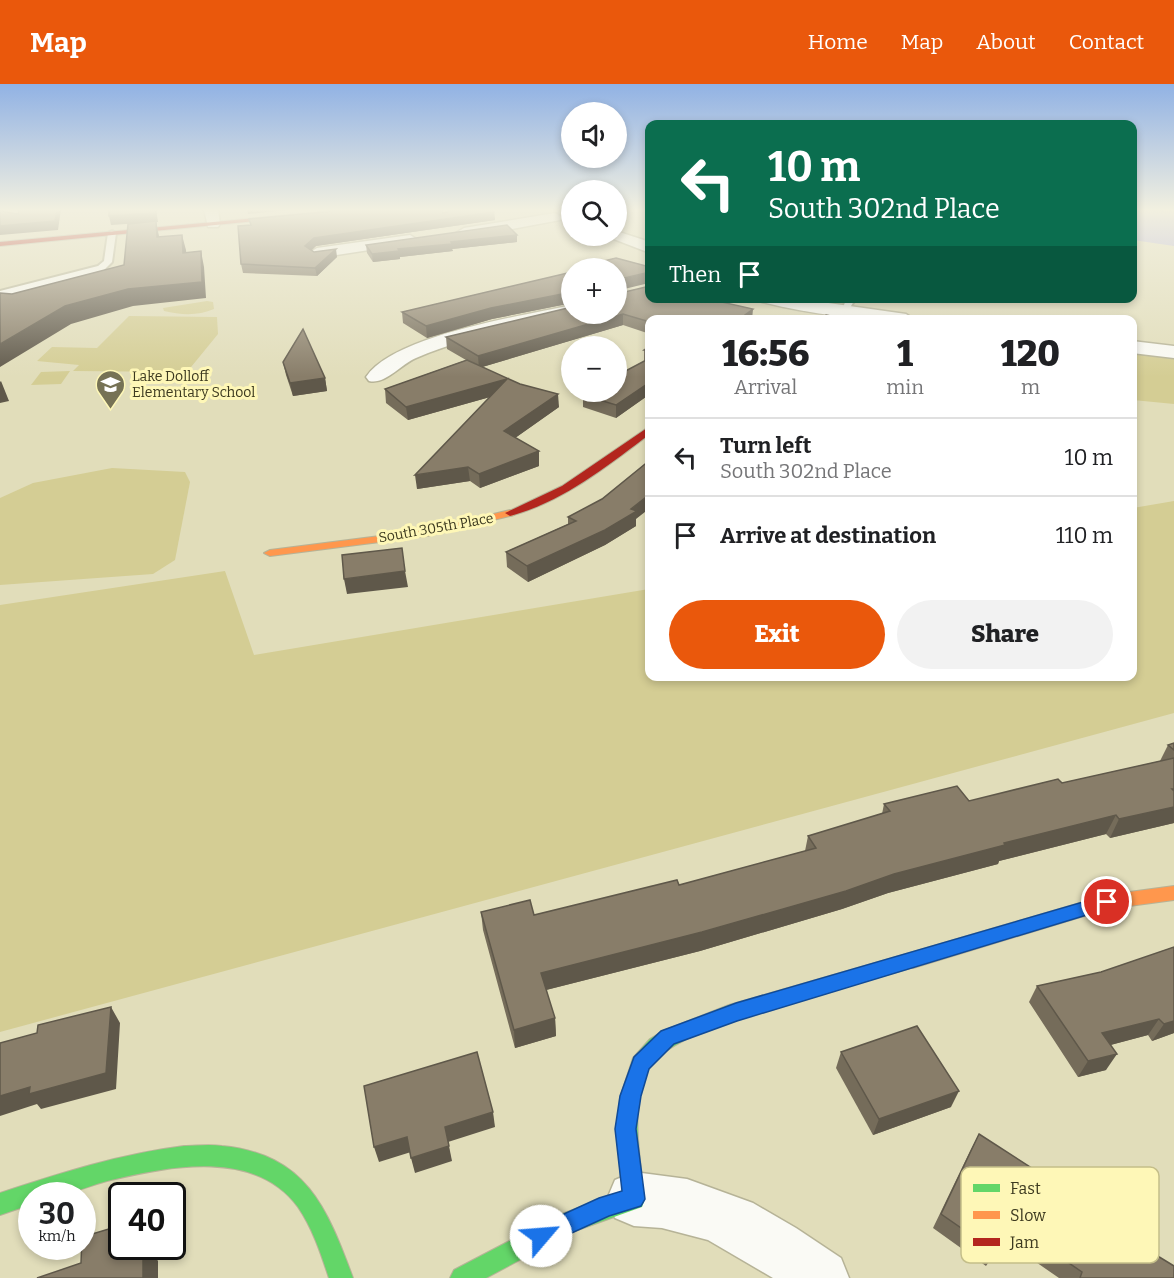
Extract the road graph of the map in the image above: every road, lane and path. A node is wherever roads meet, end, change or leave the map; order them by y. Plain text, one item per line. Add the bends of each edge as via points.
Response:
1 (105, 265) edge
2 (0, 294) edge
3 (789, 303) edge
4 (847, 305) edge
5 (810, 308) junction
6 (561, 313) edge
7 (801, 315) edge
8 (886, 315) edge
9 (1137, 348) edge
10 (1174, 352) edge
11 (376, 377) dead end
12 (645, 433) edge
13 (270, 553) dead end
14 (1174, 893) edge
15 (634, 1199) junction
16 (0, 1204) edge
17 (342, 1278) edge
18 (462, 1278) edge
19 (821, 1278) edge

1 - 2 lane
3 - 5 street
4 - 5 street
4 - 8 street
5 - 7 street
6 - 11 street via 411,352 385,366
9 - 10 street
12 - 13 street, South 305th Place via 588,473 520,511 479,523
14 - 15 street via 1107,902 736,1012 668,1038 641,1063 630,1096 626,1129
15 - 18 street via 574,1219
15 - 19 street via 681,1202 720,1216 772,1243
16 - 17 street via 150,1161 192,1156 258,1162 285,1178 303,1197

